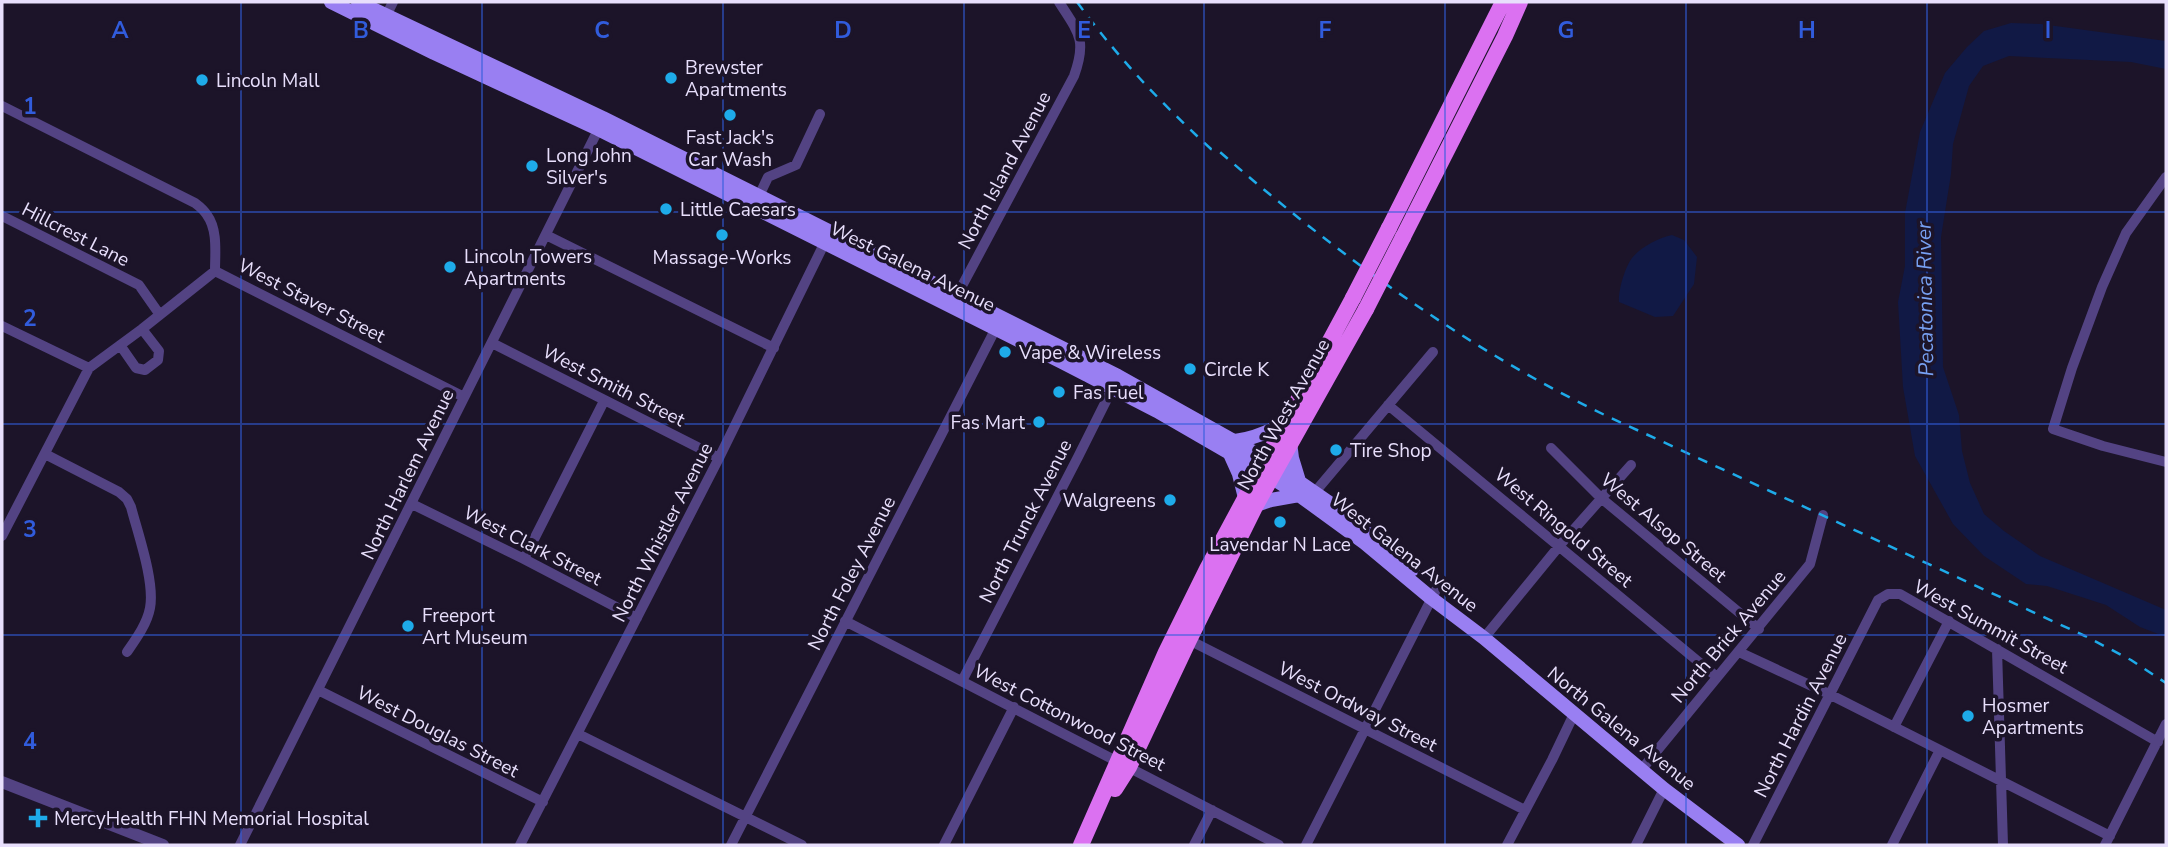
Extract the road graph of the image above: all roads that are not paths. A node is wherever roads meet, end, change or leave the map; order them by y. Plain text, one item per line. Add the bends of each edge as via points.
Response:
1 (331, 2) edge
2 (358, 2) edge
3 (393, 2) edge
4 (1059, 2) edge
5 (1503, 2) edge
6 (1520, 2) edge
7 (383, 21) junction
8 (2, 106) edge
9 (820, 114) dead end
10 (601, 123) junction
11 (2166, 177) edge
12 (759, 196) junction
13 (2, 216) edge
14 (546, 235) junction
15 (827, 237) junction
16 (215, 271) junction
17 (954, 300) junction
18 (160, 315) junction
19 (999, 323) junction
20 (2, 326) edge
21 (142, 329) junction
22 (492, 343) junction
23 (120, 345) junction
24 (774, 348) junction
25 (1433, 352) dead end
26 (89, 368) junction
27 (1115, 382) junction
28 (464, 397) junction
29 (604, 401) junction
30 (1388, 405) junction
31 (1287, 421) junction
32 (1290, 442) junction
33 (1232, 447) junction
34 (1551, 448) dead end
35 (45, 454) junction
36 (719, 458) junction
37 (2166, 462) edge
38 (1631, 465) dead end
39 (1268, 468) junction
40 (1299, 488) junction
41 (1315, 492) junction
42 (1601, 498) junction
43 (1250, 501) junction
44 (412, 504) junction
45 (1823, 515) dead end
46 (2, 536) edge
47 (1560, 545) junction
48 (524, 559) junction
49 (1434, 594) junction
50 (1878, 600) joint
51 (637, 618) junction
52 (845, 621) junction
53 (1949, 621) junction
54 (1759, 629) junction
55 (1182, 636) junction
56 (1484, 638) junction
57 (1997, 649) junction
58 (127, 652) dead end
59 (1739, 652) junction
60 (1717, 677) junction
61 (962, 681) junction
62 (318, 690) junction
63 (1829, 694) junction
64 (1014, 707) junction
65 (1574, 714) junction
66 (2166, 724) edge
67 (1894, 727) junction
68 (1364, 729) junction
69 (578, 734) junction
70 (2158, 742) junction
71 (1940, 750) junction
72 (1124, 764) junction
73 (1642, 769) junction
74 (2002, 781) junction
75 (2, 782) edge
76 (1664, 789) junction
77 (543, 802) junction
78 (1212, 810) junction
79 (1525, 810) junction
80 (745, 816) junction
81 (2108, 840) edge
82 (163, 845) edge
83 (240, 845) edge
84 (520, 845) edge
85 (731, 845) edge
86 (802, 845) edge
87 (944, 845) edge
88 (1081, 845) edge
89 (1194, 845) edge
90 (1279, 845) edge
91 (1306, 845) edge
92 (1507, 845) edge
93 (1636, 845) edge
94 (1738, 845) edge
95 (1753, 845) edge
96 (1892, 845) edge
97 (2003, 845) edge

1 - 7 main road, West Galena Avenue
2 - 7 main road, West Galena Avenue
3 - 7 street
4 - 17 street, North Island Avenue via 1082,48 1074,76
5 - 31 main road, North West Avenue, bridge
6 - 32 main road, North West Avenue, bridge via 1366,309
7 - 10 main road, West Galena Avenue
8 - 16 street, West Staver Street via 195,203 208,215 216,246
9 - 12 street via 796,165 768,177
10 - 12 main road, West Galena Avenue
10 - 14 street, North Harlem Avenue
10 - 15 main road, West Galena Avenue
11 - 37 street via 2121,243 2053,429
12 - 15 main road, West Galena Avenue
13 - 18 street, Hillcrest Lane via 139,285
14 - 22 street, North Harlem Avenue
14 - 24 street
15 - 17 main road, West Galena Avenue
15 - 24 street, North Whistler Avenue
16 - 18 street
16 - 28 street, West Staver Street
17 - 19 main road, West Galena Avenue
18 - 21 street
19 - 27 main road, West Galena Avenue
19 - 52 street, North Foley Avenue
20 - 26 street
21 - 23 street
21 - 23 street via 159,351 158,360 145,370 136,368
22 - 28 street, North Harlem Avenue
22 - 29 street, West Smith Street
23 - 26 street
24 - 36 street, North Whistler Avenue
25 - 30 street
26 - 35 street
27 - 33 main road, West Galena Avenue
27 - 61 street, North Trunck Avenue
28 - 44 street, North Harlem Avenue
29 - 36 street, West Smith Street
29 - 48 street
30 - 41 street
30 - 47 street, West Ringold Street
31 - 33 main road
31 - 39 main road, North West Avenue
32 - 39 main road, North West Avenue
32 - 40 main road
33 - 39 main road, West Galena Avenue
33 - 43 main road
34 - 42 street, West Alsop Street
35 - 46 street
35 - 58 street via 119,492 131,507 151,587 150,609
36 - 51 street, North Whistler Avenue
38 - 42 street
39 - 40 main road, West Galena Avenue
39 - 43 main road, North West Avenue
40 - 41 main road, West Galena Avenue
40 - 43 main road
40 - 49 main road, West Galena Avenue
41 - 49 main road, West Galena Avenue via 1374,536
42 - 47 street
42 - 54 street, West Alsop Street
43 - 55 main road, North West Avenue
44 - 48 street, West Clark Street
44 - 62 street, North Harlem Avenue
45 - 54 street, North Brick Avenue via 1810,564
47 - 56 street
47 - 60 street, West Ringold Street
48 - 51 street, West Clark Street
49 - 56 main road, West Galena Avenue
49 - 68 street
50 - 53 street, West Summit Street via 1899,594
50 - 63 street, North Hardin Avenue
51 - 69 street, North Whistler Avenue
52 - 61 street, West Cottonwood Street
52 - 80 street, North Foley Avenue
53 - 57 street, West Summit Street
53 - 67 street
54 - 59 street, North Brick Avenue
55 - 68 street, West Ordway Street
55 - 72 main road, North West Avenue
56 - 65 main road, North Galena Avenue
57 - 70 street, West Summit Street
57 - 74 street
59 - 60 street, North Brick Avenue
59 - 63 street
60 - 73 street, North Brick Avenue
61 - 64 street, West Cottonwood Street
62 - 77 street, West Douglas Street
62 - 83 street, North Harlem Avenue
63 - 67 street
63 - 95 street, North Hardin Avenue
64 - 72 street, West Cottonwood Street
64 - 87 street
65 - 73 main road, North Galena Avenue
65 - 79 street
66 - 70 street
67 - 71 street
68 - 79 street, West Ordway Street
68 - 91 street
69 - 77 street, North Whistler Avenue
69 - 80 street
70 - 81 street
71 - 74 street
71 - 96 street
72 - 78 street, West Cottonwood Street
72 - 88 main road, North West Avenue
73 - 76 main road, North Galena Avenue
74 - 81 street
74 - 97 street
75 - 82 street
76 - 93 street
76 - 94 main road, North Galena Avenue
77 - 84 street, North Whistler Avenue
78 - 89 street
78 - 90 street, West Cottonwood Street
79 - 92 street
80 - 85 street, North Foley Avenue
80 - 86 street

